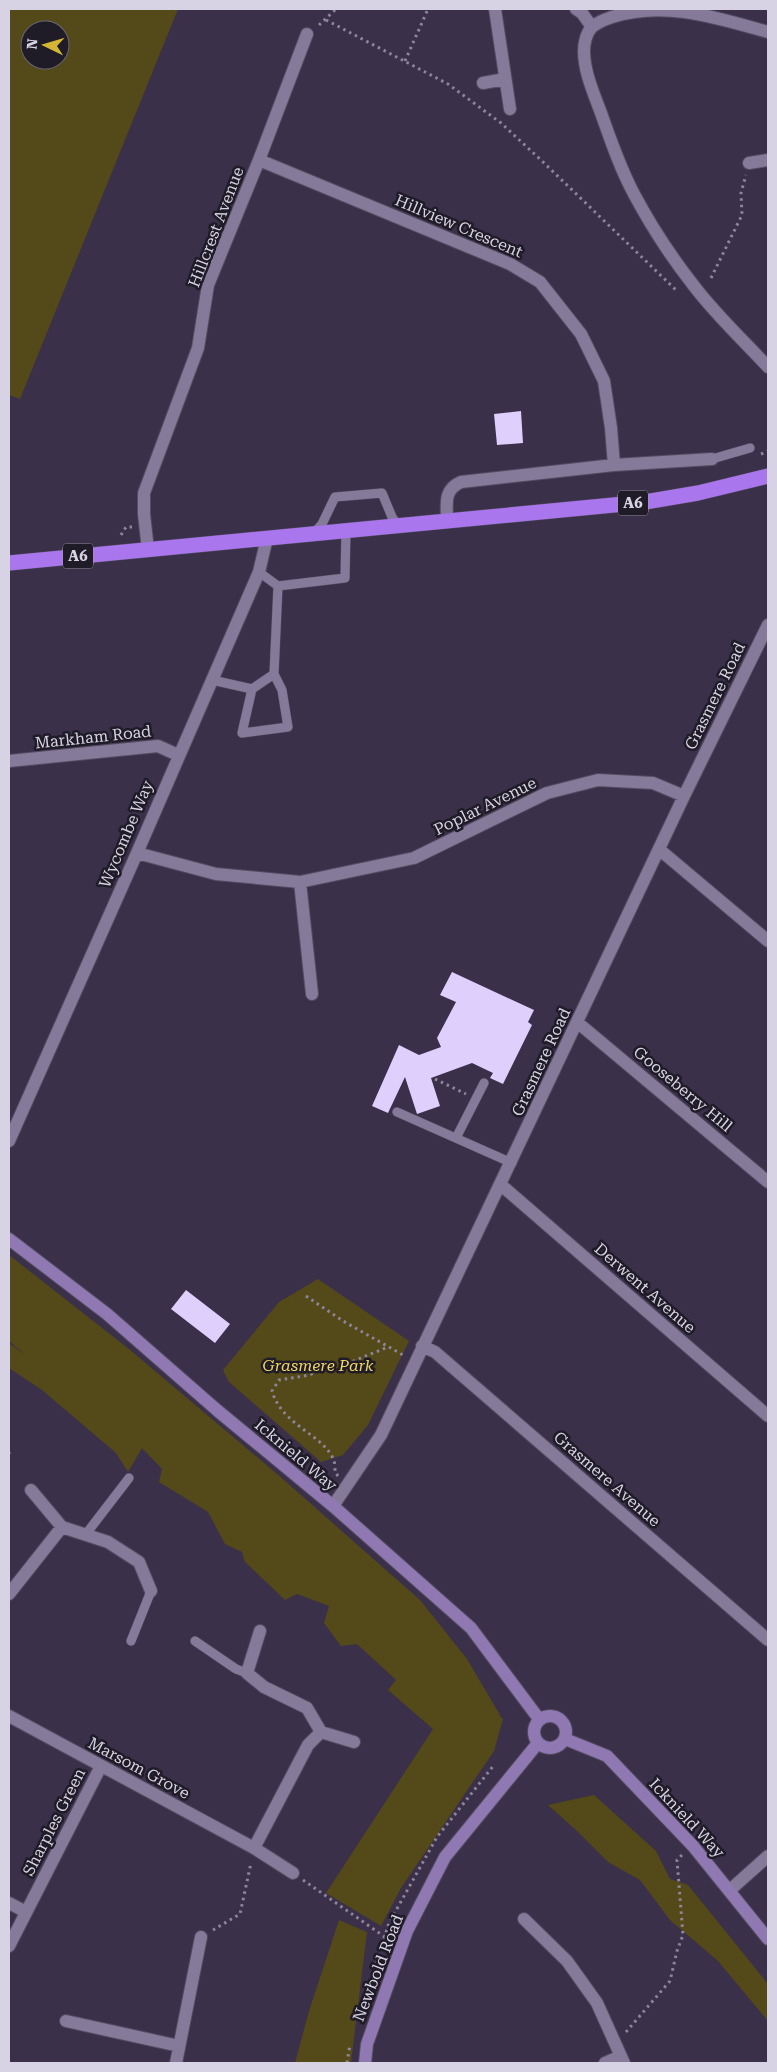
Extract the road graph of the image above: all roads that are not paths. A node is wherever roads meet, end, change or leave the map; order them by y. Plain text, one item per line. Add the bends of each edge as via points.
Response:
1 (495, 9) edge
2 (576, 9) edge
3 (715, 12) edge
4 (592, 27) junction
5 (768, 32) edge
6 (306, 34) road end
7 (505, 79) junction
8 (483, 83) dead end
9 (510, 108) dead end
10 (259, 160) junction
11 (768, 160) edge
12 (749, 163) road end
13 (768, 367) edge
14 (750, 448) dead end
15 (712, 459) joint
16 (614, 466) junction
17 (768, 476) edge
18 (447, 521) junction
19 (398, 526) junction
20 (346, 531) junction
21 (313, 534) junction
22 (267, 538) junction
23 (148, 550) junction
24 (9, 562) edge
25 (259, 572) junction
26 (278, 586) junction
27 (768, 625) edge
28 (274, 674) junction
29 (212, 680) junction
30 (252, 689) junction
31 (178, 755) junction
32 (9, 762) edge
33 (684, 796) junction
34 (660, 850) junction
35 (137, 853) junction
36 (300, 882) junction
37 (768, 940) edge
38 (312, 994) dead end
39 (577, 1022) junction
40 (484, 1083) dead end
41 (397, 1112) dead end
42 (456, 1138) junction
43 (9, 1140) edge
44 (512, 1163) junction
45 (768, 1182) edge
46 (501, 1185) junction
47 (9, 1239) edge
48 (422, 1346) junction
49 (768, 1416) edge
50 (129, 1478) dead end
51 (30, 1490) dead end
52 (333, 1506) junction
53 (62, 1527) junction
54 (86, 1534) junction
55 (151, 1591) joint
56 (9, 1594) edge
57 (260, 1631) dead end
58 (131, 1640) dead end
59 (768, 1640) edge
60 (194, 1641) dead end
61 (247, 1673) junction
62 (9, 1716) edge
63 (540, 1719) junction
64 (320, 1732) junction
65 (564, 1739) junction
66 (354, 1742) dead end
67 (538, 1743) junction
68 (101, 1766) junction
69 (254, 1848) junction
70 (768, 1856) edge
71 (293, 1873) road end
72 (730, 1890) junction
73 (9, 1903) edge
74 (26, 1912) junction
75 (524, 1919) dead end
76 (201, 1937) road end
77 (768, 1939) edge
78 (9, 1946) edge
79 (66, 2020) dead end
80 (179, 2046) junction
81 (620, 2055) edge
82 (176, 2063) edge
83 (365, 2063) edge
84 (604, 2063) edge

1 - 7 street
2 - 4 street
3 - 4 street via 651,9 622,14
3 - 5 street
4 - 13 street via 584,44 586,66 616,154 634,193 694,287
6 - 10 street, Hillcrest Avenue
7 - 8 street
7 - 9 street
10 - 16 street, Hillview Crescent via 510,264 540,282 582,334 604,381
10 - 23 street, Hillcrest Avenue via 208,285 198,348 144,493
11 - 12 street
14 - 15 lane
15 - 16 street
16 - 18 street via 461,482 448,492
17 - 18 highway, A6 via 645,502
18 - 19 highway, A6
19 - 20 highway, A6
19 - 21 lane via 382,492 335,497 322,524
20 - 21 highway, A6
20 - 26 lane via 345,578
21 - 22 highway, A6
22 - 23 highway, A6
22 - 25 street, Wycombe Way
23 - 24 highway, A6
25 - 26 lane
25 - 29 street, Wycombe Way
26 - 28 lane
27 - 33 street, Grasmere Road
28 - 30 lane
28 - 30 lane via 282,690 288,727 242,733
29 - 30 lane
29 - 31 street, Wycombe Way
31 - 32 street, Markham Road via 158,746
31 - 35 street, Wycombe Way
33 - 34 street, Grasmere Road
33 - 36 street, Poplar Avenue via 653,784 598,780 547,793 414,858
34 - 37 street
34 - 39 street, Grasmere Road
35 - 36 street, Poplar Avenue via 216,874
35 - 43 street, Wycombe Way
36 - 38 street
39 - 44 street, Grasmere Road
39 - 45 street, Gooseberry Hill
40 - 42 lane
41 - 42 lane
42 - 44 lane
44 - 46 street, Grasmere Road
46 - 48 street, Grasmere Road
46 - 49 street, Derwent Avenue
47 - 52 street, Icknield Way via 107,1314
48 - 52 street, Grasmere Road via 381,1435
48 - 59 street, Grasmere Avenue via 435,1352
50 - 54 lane
51 - 53 street
52 - 63 street, Icknield Way via 470,1628
53 - 54 street
53 - 56 street
54 - 55 street via 108,1542 139,1562
55 - 58 lane
57 - 61 street
60 - 61 lane
61 - 64 street via 264,1687 307,1708
62 - 68 street, Marsom Grove
63 - 65 street via 549,1715 562,1720 566,1729
63 - 67 street via 534,1733
64 - 66 street
64 - 69 street via 308,1745
65 - 67 street via 552,1748
65 - 72 street, Icknield Way via 607,1756
67 - 83 street, Newbold Road via 445,1857 407,1931 367,2044
68 - 69 street, Marsom Grove
68 - 74 street, Sharples Green
69 - 71 street, Marsom Grove
70 - 72 street
72 - 77 street, Icknield Way
73 - 74 street
74 - 78 street, Sharples Green
75 - 81 street via 567,1961 597,2003
76 - 80 street
79 - 80 street
80 - 82 street
81 - 84 street

